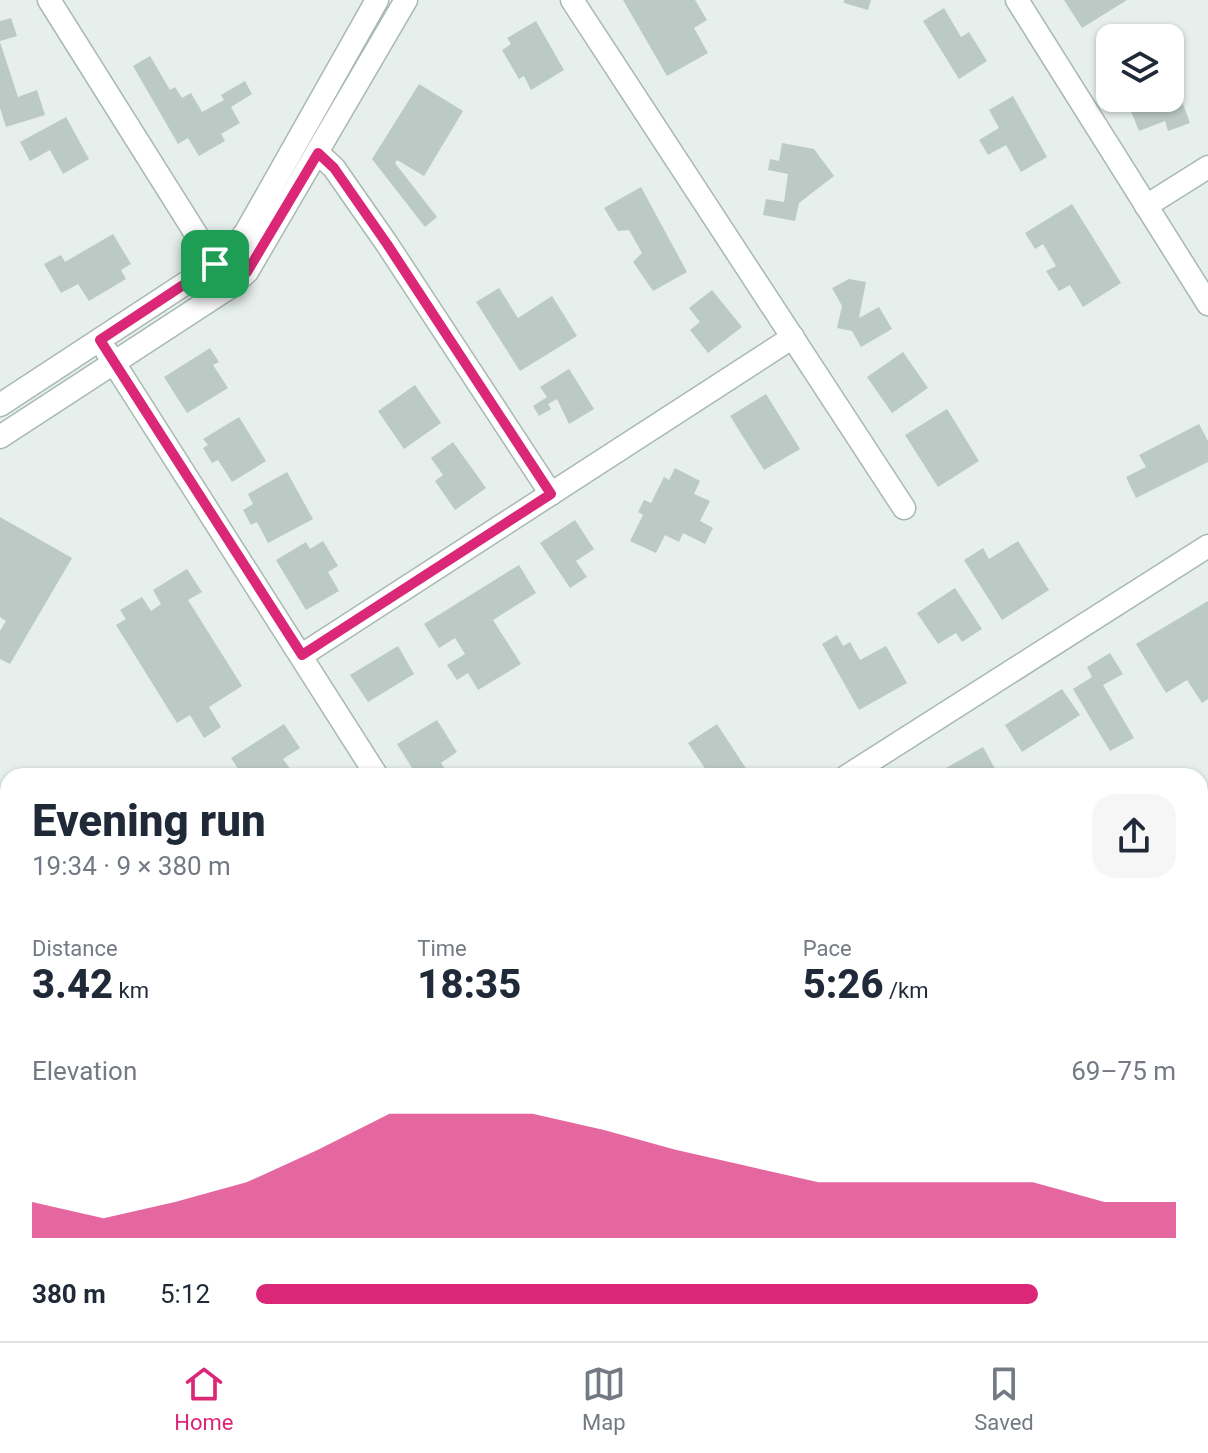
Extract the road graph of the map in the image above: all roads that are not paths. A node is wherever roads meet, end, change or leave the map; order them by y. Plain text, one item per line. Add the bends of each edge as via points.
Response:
1 (49, 0) edge
2 (377, 0) edge
3 (406, 0) edge
4 (572, 0) edge
5 (1017, 0) edge
6 (318, 153) junction
7 (1208, 167) edge
8 (1146, 206) junction
9 (215, 264) junction
10 (230, 287) junction
11 (1208, 304) edge
12 (793, 337) junction
13 (100, 340) junction
14 (114, 363) junction
15 (0, 405) edge
16 (0, 437) edge
17 (551, 494) junction
18 (904, 508) dead end
19 (1208, 546) edge
20 (302, 655) junction
21 (372, 768) edge
22 (860, 768) edge

1 - 9 street
2 - 9 street via 246,232
3 - 6 street
4 - 12 street
5 - 8 street
6 - 10 street via 247,272
6 - 17 street via 387,244
7 - 8 street
8 - 11 street
9 - 10 street
9 - 13 street
10 - 14 street
12 - 17 street
12 - 18 street
13 - 14 street
13 - 15 street
14 - 16 street
14 - 20 street
17 - 20 street
19 - 22 street
20 - 21 street

